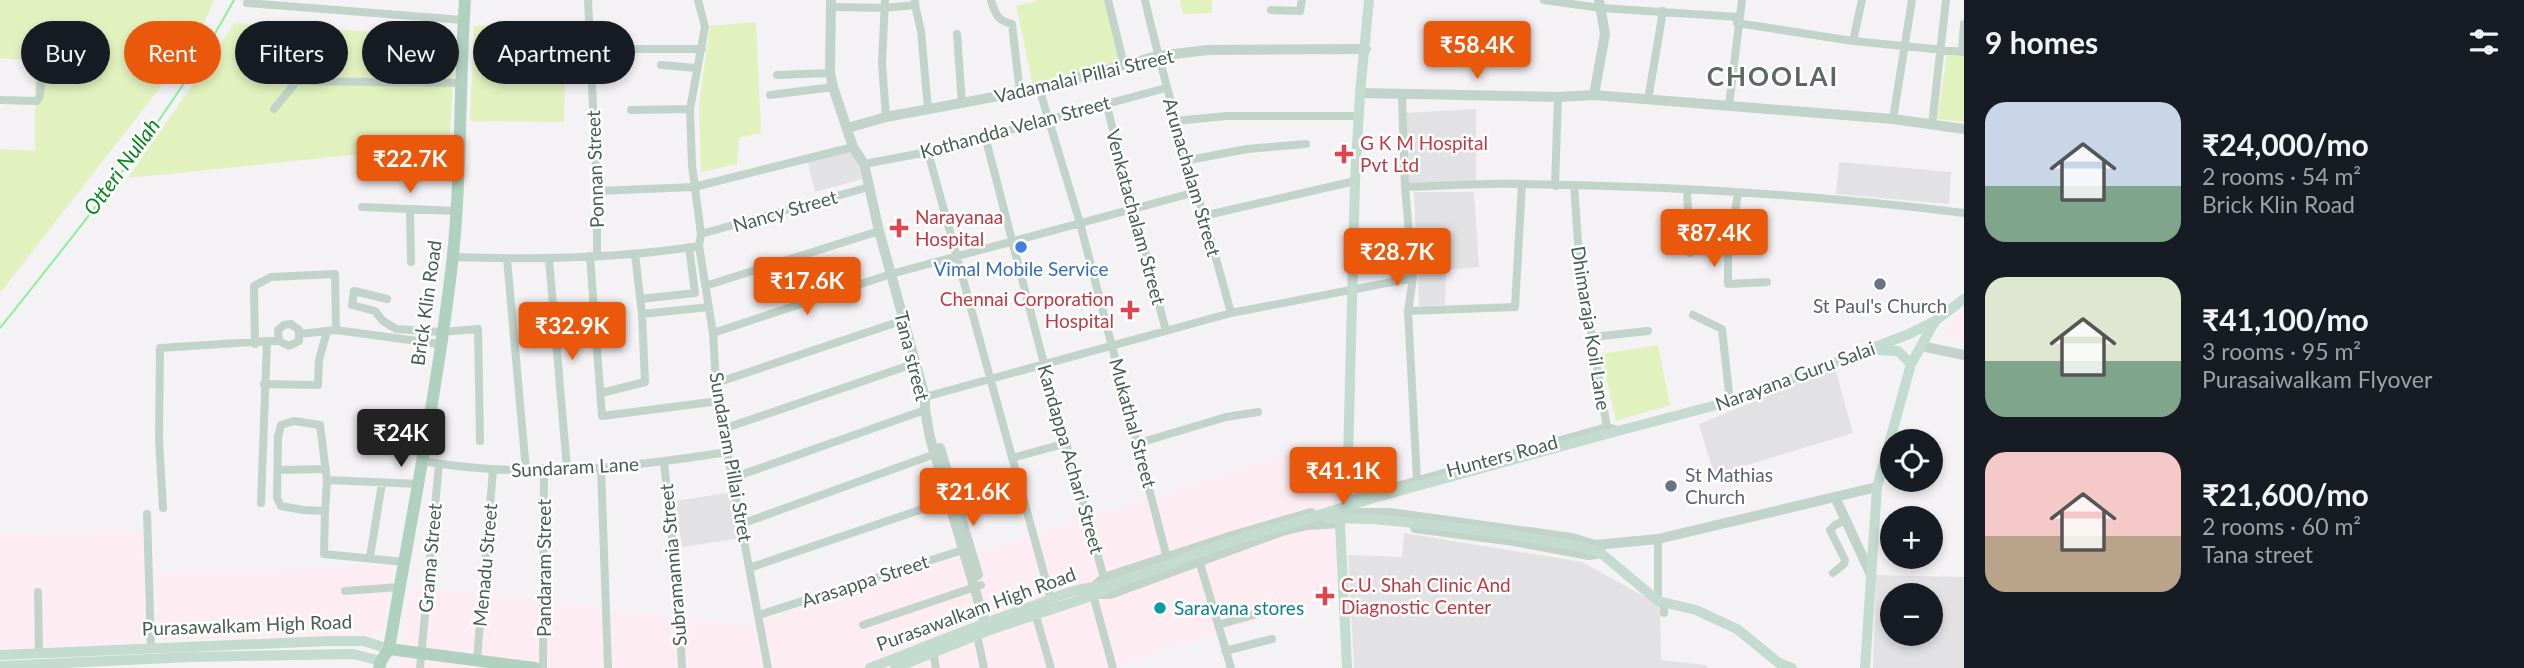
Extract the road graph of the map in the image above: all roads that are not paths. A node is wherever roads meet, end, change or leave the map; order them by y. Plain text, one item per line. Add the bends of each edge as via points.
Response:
1 (465, 0) edge
2 (588, 0) edge
3 (698, 0) edge
4 (991, 0) edge
5 (1108, 0) edge
6 (1145, 0) edge
7 (1302, 0) edge
8 (1369, 0) edge
9 (1544, 0) edge
10 (1742, 0) edge
11 (1862, 0) edge
12 (1912, 0) edge
13 (1946, 0) edge
14 (915, 2) edge
15 (247, 4) dead end
16 (832, 4) edge
17 (884, 4) edge
18 (1600, 4) edge
19 (1271, 10) dead end
20 (1663, 11) junction
21 (463, 20) junction
22 (1738, 20) junction
23 (589, 21) edge
24 (1964, 24) edge
25 (957, 34) dead end
26 (1853, 41) junction
27 (1906, 45) junction
28 (635, 49) edge
29 (702, 49) junction
30 (1366, 49) junction
31 (1941, 51) junction
32 (1963, 52) edge
33 (1157, 55) junction
34 (661, 65) dead end
35 (1124, 65) junction
36 (696, 68) junction
37 (830, 73) junction
38 (778, 75) dead end
39 (462, 83) junction
40 (41, 84) edge
41 (592, 84) edge
42 (833, 87) junction
43 (1039, 88) junction
44 (1166, 88) junction
45 (1020, 93) junction
46 (1360, 93) junction
47 (1594, 95) junction
48 (770, 96) dead end
49 (1402, 96) junction
50 (1558, 97) junction
51 (0, 100) edge
52 (1648, 100) junction
53 (1106, 103) junction
54 (962, 104) junction
55 (1729, 105) junction
56 (274, 109) dead end
57 (690, 109) junction
58 (928, 109) junction
59 (631, 110) dead end
60 (1359, 116) junction
61 (886, 117) junction
62 (1893, 119) junction
63 (1049, 120) junction
64 (1175, 121) junction
65 (1932, 125) junction
66 (848, 128) junction
67 (1964, 129) edge
68 (985, 136) junction
69 (1306, 144) dead end
70 (853, 147) junction
71 (928, 152) junction
72 (1189, 160) junction
73 (864, 164) junction
74 (1355, 181) junction
75 (1522, 184) junction
76 (1555, 186) junction
77 (1574, 186) junction
78 (694, 187) junction
79 (869, 187) junction
80 (1405, 187) junction
81 (1688, 190) junction
82 (597, 191) junction
83 (1196, 192) junction
84 (1738, 193) junction
85 (362, 207) dead end
86 (1132, 208) junction
87 (410, 209) junction
88 (457, 211) junction
89 (1964, 213) edge
90 (1203, 216) junction
91 (1080, 223) junction
92 (879, 231) junction
93 (701, 234) junction
94 (1012, 242) junction
95 (694, 247) junction
96 (1690, 253) dead end
97 (635, 254) junction
98 (594, 256) junction
99 (452, 257) junction
100 (957, 257) junction
101 (507, 259) junction
102 (549, 259) junction
103 (411, 261) dead end
104 (891, 274) junction
105 (1413, 278) junction
106 (1767, 282) dead end
107 (705, 286) junction
108 (1352, 290) junction
109 (387, 299) dead end
110 (640, 299) junction
111 (1964, 299) edge
112 (709, 307) junction
113 (1408, 312) junction
114 (1231, 313) junction
115 (642, 314) junction
116 (1693, 315) dead end
117 (904, 320) junction
118 (1935, 321) junction
119 (331, 330) junction
120 (1166, 331) junction
121 (1648, 331) dead end
122 (713, 333) junction
123 (1911, 333) junction
124 (300, 334) junction
125 (1592, 337) junction
126 (440, 338) junction
127 (267, 341) junction
128 (279, 341) junction
129 (255, 344) junction
130 (1112, 345) junction
131 (1921, 346) junction
132 (1870, 350) junction
133 (1964, 355) edge
134 (916, 363) junction
135 (1044, 364) junction
136 (1911, 364) junction
137 (990, 378) junction
138 (716, 383) junction
139 (264, 384) junction
140 (601, 393) junction
141 (925, 397) junction
142 (719, 401) junction
143 (1730, 402) junction
144 (925, 410) junction
145 (1258, 412) dead end
146 (723, 429) junction
147 (930, 430) junction
148 (1607, 432) junction
149 (480, 441) dead end
150 (1067, 443) junction
151 (1139, 443) junction
152 (727, 452) junction
153 (935, 454) junction
154 (1012, 458) junction
155 (423, 461) junction
156 (664, 462) junction
157 (439, 464) junction
158 (326, 468) junction
159 (544, 468) junction
160 (567, 468) junction
161 (601, 468) junction
162 (278, 470) junction
163 (493, 470) junction
164 (526, 470) junction
165 (732, 478) junction
166 (327, 480) junction
167 (1417, 480) junction
168 (382, 483) junction
169 (419, 484) junction
170 (1877, 488) junction
171 (1835, 497) junction
172 (951, 499) junction
173 (261, 503) dead end
174 (1367, 504) junction
175 (163, 508) dead end
176 (326, 511) junction
177 (1345, 512) junction
178 (1390, 513) junction
179 (147, 514) dead end
180 (1317, 517) junction
181 (1846, 520) junction
182 (741, 524) junction
183 (1388, 524) junction
184 (1658, 539) junction
185 (967, 548) junction
186 (1593, 548) junction
187 (370, 557) junction
188 (1167, 558) junction
189 (1199, 560) junction
190 (404, 562) junction
191 (749, 568) junction
192 (1833, 573) dead end
193 (1871, 575) junction
194 (978, 586) junction
195 (400, 587) junction
196 (1102, 587) junction
197 (345, 591) dead end
198 (38, 592) dead end
199 (1051, 599) junction
200 (1662, 605) junction
201 (1264, 612) dead end
202 (1035, 613) junction
203 (759, 615) junction
204 (863, 625) dead end
205 (1218, 625) junction
206 (985, 627) junction
207 (1272, 639) dead end
208 (389, 649) junction
209 (933, 651) junction
210 (1225, 651) junction
211 (39, 652) junction
212 (422, 652) junction
213 (0, 655) edge
214 (149, 658) edge
215 (480, 662) edge
216 (380, 665) edge
217 (0, 666) edge
218 (12, 666) edge
219 (518, 667) edge
220 (420, 668) edge
221 (536, 668) edge
222 (543, 668) edge
223 (608, 668) edge
224 (682, 668) edge
225 (768, 668) edge
226 (870, 668) edge
227 (895, 668) edge
228 (936, 668) edge
229 (984, 668) edge
230 (1051, 668) edge
231 (1113, 668) edge
232 (1231, 668) edge
233 (1348, 668) edge
234 (1792, 668) edge
235 (1865, 668) edge

1 - 21 main road, Brick Klin Road
2 - 23 street, Ponnan Street
3 - 29 street via 705,27
4 - 45 street via 1002,22 1012,24
5 - 35 street
6 - 33 street, Arunachalam Street
7 - 19 street via 1300,11
8 - 30 main road
9 - 18 street
10 - 22 street
11 - 26 street
12 - 27 street
13 - 31 street
14 - 17 street
14 - 58 street
15 - 21 street
16 - 17 street
16 - 37 street, Tana street
17 - 61 street via 881,63
18 - 20 street
18 - 47 street via 1605,34
20 - 22 street
20 - 52 street
21 - 39 main road, Brick Klin Road
22 - 26 street
22 - 55 street
24 - 32 street
25 - 54 street
26 - 27 street
27 - 31 street
27 - 62 street
28 - 29 street
29 - 36 street
30 - 33 street, Vadamalai Pillai Street via 1208,50
30 - 46 main road
31 - 32 street
31 - 65 street
33 - 35 street, Vadamalai Pillai Street
33 - 44 street, Arunachalam Street
34 - 36 street
35 - 43 street, Vadamalai Pillai Street
36 - 57 street
37 - 38 street
37 - 42 street, Tana street
39 - 56 street via 297,81
39 - 88 main road, Brick Klin Road
40 - 51 street via 37,101
41 - 82 street, Ponnan Street
42 - 48 street
42 - 66 street, Tana street
43 - 45 street, Vadamalai Pillai Street
43 - 63 street, Mukathal Street
44 - 53 street, Kothandda Velan Street
44 - 64 street, Arunachalam Street
45 - 54 street, Vadamalai Pillai Street
46 - 49 street
46 - 60 main road
47 - 50 street
47 - 52 street
49 - 50 street
49 - 80 street
50 - 76 street
52 - 55 street
53 - 63 street, Kothandda Velan Street
53 - 86 street, Venkatachalam Street
54 - 58 street, Vadamalai Pillai Street
55 - 62 street
57 - 59 street
57 - 78 street
58 - 61 street, Vadamalai Pillai Street
60 - 64 street via 1226,116
60 - 74 main road
61 - 66 street, Vadamalai Pillai Street
62 - 65 street
63 - 68 street, Kothandda Velan Street
63 - 91 street, Mukathal Street
64 - 72 street, Arunachalam Street
65 - 67 street
66 - 70 street, Tana street
68 - 71 street, Kothandda Velan Street
68 - 94 street, Kandappa Achari Street
69 - 72 street
70 - 73 street, Tana street
70 - 78 street
71 - 73 street, Kothandda Velan Street
71 - 100 street
72 - 83 street, Arunachalam Street
73 - 79 street, Tana street
74 - 90 street
74 - 108 main road
75 - 76 street
75 - 80 street
75 - 113 street via 1515,307
76 - 77 street
77 - 81 street
77 - 125 street, Dhimaraja Koil Lane via 1581,285
78 - 82 street
78 - 93 street
79 - 92 street, Tana street
79 - 93 street, Nancy Street
80 - 105 street
81 - 84 street
81 - 96 street
82 - 98 street, Ponnan Street
83 - 86 street
83 - 90 street, Arunachalam Street
84 - 89 street
84 - 106 street via 1728,285
85 - 87 street
86 - 91 street
86 - 120 street, Venkatachalam Street
87 - 88 street
87 - 103 street
88 - 99 main road, Brick Klin Road
90 - 114 street, Arunachalam Street
91 - 94 street
91 - 130 street, Mukathal Street
92 - 104 street, Tana street
92 - 107 street
93 - 95 street
94 - 100 street
94 - 135 street, Kandappa Achari Street
95 - 97 street
95 - 107 street, Sundaram Pillai Stret
95 - 110 street via 695,293
97 - 98 street
97 - 110 street
98 - 102 street
98 - 140 street, Ponnan Street
99 - 101 street
99 - 126 main road, Brick Klin Road
100 - 104 street
100 - 137 street
101 - 102 street
101 - 164 street
102 - 160 street
104 - 117 street, Tana street
104 - 122 street
105 - 108 street
105 - 113 street
107 - 112 street, Sundaram Pillai Stret
108 - 114 street
108 - 177 main road
109 - 126 street via 354,291 352,304 375,311 396,329
110 - 115 street
111 - 118 main road, Narayana Guru Salai
112 - 115 street
112 - 122 street, Sundaram Pillai Stret
113 - 167 street
114 - 120 street
115 - 140 street via 645,382
116 - 143 street via 1722,329
117 - 134 street, Tana street
117 - 138 street
118 - 123 main road, Narayana Guru Salai
118 - 131 main road
119 - 124 street
119 - 126 street
119 - 129 street via 335,274 271,277 254,286
119 - 139 street via 319,360 318,385
120 - 130 street
121 - 125 street
122 - 138 street, Sundaram Pillai Stret
123 - 131 main road
123 - 132 main road, Narayana Guru Salai
124 - 128 street via 293,346
124 - 128 street via 295,325 284,325 278,330
125 - 148 street, Dhimaraja Koil Lane
126 - 149 street via 478,329
126 - 155 main road, Brick Klin Road
127 - 128 street
127 - 129 street
127 - 139 street
129 - 175 street via 160,348
130 - 135 street
130 - 151 street, Mukathal Street
131 - 133 street
131 - 136 main road
132 - 136 main road via 1898,351
132 - 143 main road, Narayana Guru Salai
134 - 141 street, Tana street
134 - 146 street
135 - 137 street
135 - 150 street, Kandappa Achari Street
136 - 170 main road
137 - 141 street
137 - 154 street
138 - 142 street, Sundaram Pillai Stret
139 - 173 street
140 - 142 street, Ponnan Street via 602,415
141 - 144 street, Tana street
142 - 146 street, Sundaram Pillai Stret
143 - 148 main road, Narayana Guru Salai
144 - 147 street, Tana street
144 - 165 street
145 - 151 street
146 - 152 street, Sundaram Pillai Stret
147 - 153 street, Tana street
147 - 172 street via 937,440
148 - 167 street, Hunters Road
148 - 174 street via 1608,438
148 - 180 main road, Narayana Guru Salai, bridge
150 - 154 street
150 - 196 street, Kandappa Achari Street
151 - 188 street, Mukathal Street
152 - 156 street, Sundaram Lane
152 - 165 street, Sundaram Pillai Stret
153 - 172 street, Tana street
153 - 182 street
154 - 199 street
155 - 157 street, Sundaram Lane
155 - 169 main road, Brick Klin Road
156 - 161 street, Sundaram Lane
156 - 224 street, Subramannia Street
157 - 163 street, Sundaram Lane
157 - 212 street, Grama Street
158 - 162 street
158 - 162 street via 320,425 294,421 281,425
158 - 166 street
159 - 160 street, Sundaram Lane
159 - 164 street, Sundaram Lane
159 - 222 street, Pandaram Street
160 - 161 street, Sundaram Lane
161 - 223 street
162 - 176 street via 281,506
163 - 164 street, Sundaram Lane
163 - 215 street, Menadu Street
165 - 182 street, Sundaram Pillai Stret
166 - 168 street
166 - 176 street
167 - 174 street, Hunters Road
168 - 169 street
168 - 187 street
169 - 190 main road, Brick Klin Road
170 - 171 street
170 - 193 main road
171 - 181 street
171 - 184 street
172 - 185 street
172 - 191 street
174 - 177 street
174 - 177 street, Hunters Road
174 - 178 street
176 - 187 street via 324,554
177 - 183 street
177 - 188 street
177 - 189 street
177 - 233 main road
178 - 183 street
178 - 186 street via 1572,538
179 - 214 street
180 - 186 main road, bridge via 1398,521
180 - 196 main road, bridge
181 - 192 street via 1830,530 1845,560
181 - 193 street
182 - 191 street, Sundaram Pillai Stret
183 - 186 street via 1590,555
184 - 186 street
184 - 200 street
185 - 194 street
185 - 203 street, Arasappa Street
186 - 200 main road
187 - 190 street
188 - 196 street
189 - 196 street via 1110,594
189 - 205 street
190 - 195 main road, Brick Klin Road
191 - 203 street, Sundaram Pillai Stret
193 - 235 main road
194 - 204 street
194 - 206 street
195 - 197 street
195 - 208 main road, Brick Klin Road
196 - 199 main road, Purasawalkam High Road
196 - 202 main road, Purasawalkam High Road
196 - 231 street, Kandappa Achari Street
198 - 211 street
199 - 206 main road, Purasawalkam High Road
200 - 234 main road via 1737,629
201 - 205 street
202 - 206 main road, Purasawalkam High Road
202 - 230 street
203 - 225 street, Sundaram Pillai Stret
205 - 210 street
206 - 209 main road, Purasawalkam High Road
206 - 226 main road, Purasawalkam High Road
206 - 229 street
207 - 210 street
208 - 212 main road, Purasawalkam High Road
208 - 214 main road, Purasawalkam High Road via 364,640
208 - 216 main road
209 - 227 main road, Purasawalkam High Road
209 - 228 street
210 - 232 street
211 - 213 main road, Purasawalkam High Road
211 - 214 main road, Purasawalkam High Road
212 - 215 main road, Purasawalkam High Road
212 - 220 street, Grama Street
214 - 216 main road, Purasawalkam High Road via 353,654
214 - 218 main road, Purasawalkam High Road
215 - 219 main road, Purasawalkam High Road
217 - 218 main road, Purasawalkam High Road
219 - 221 main road, Purasawalkam High Road

